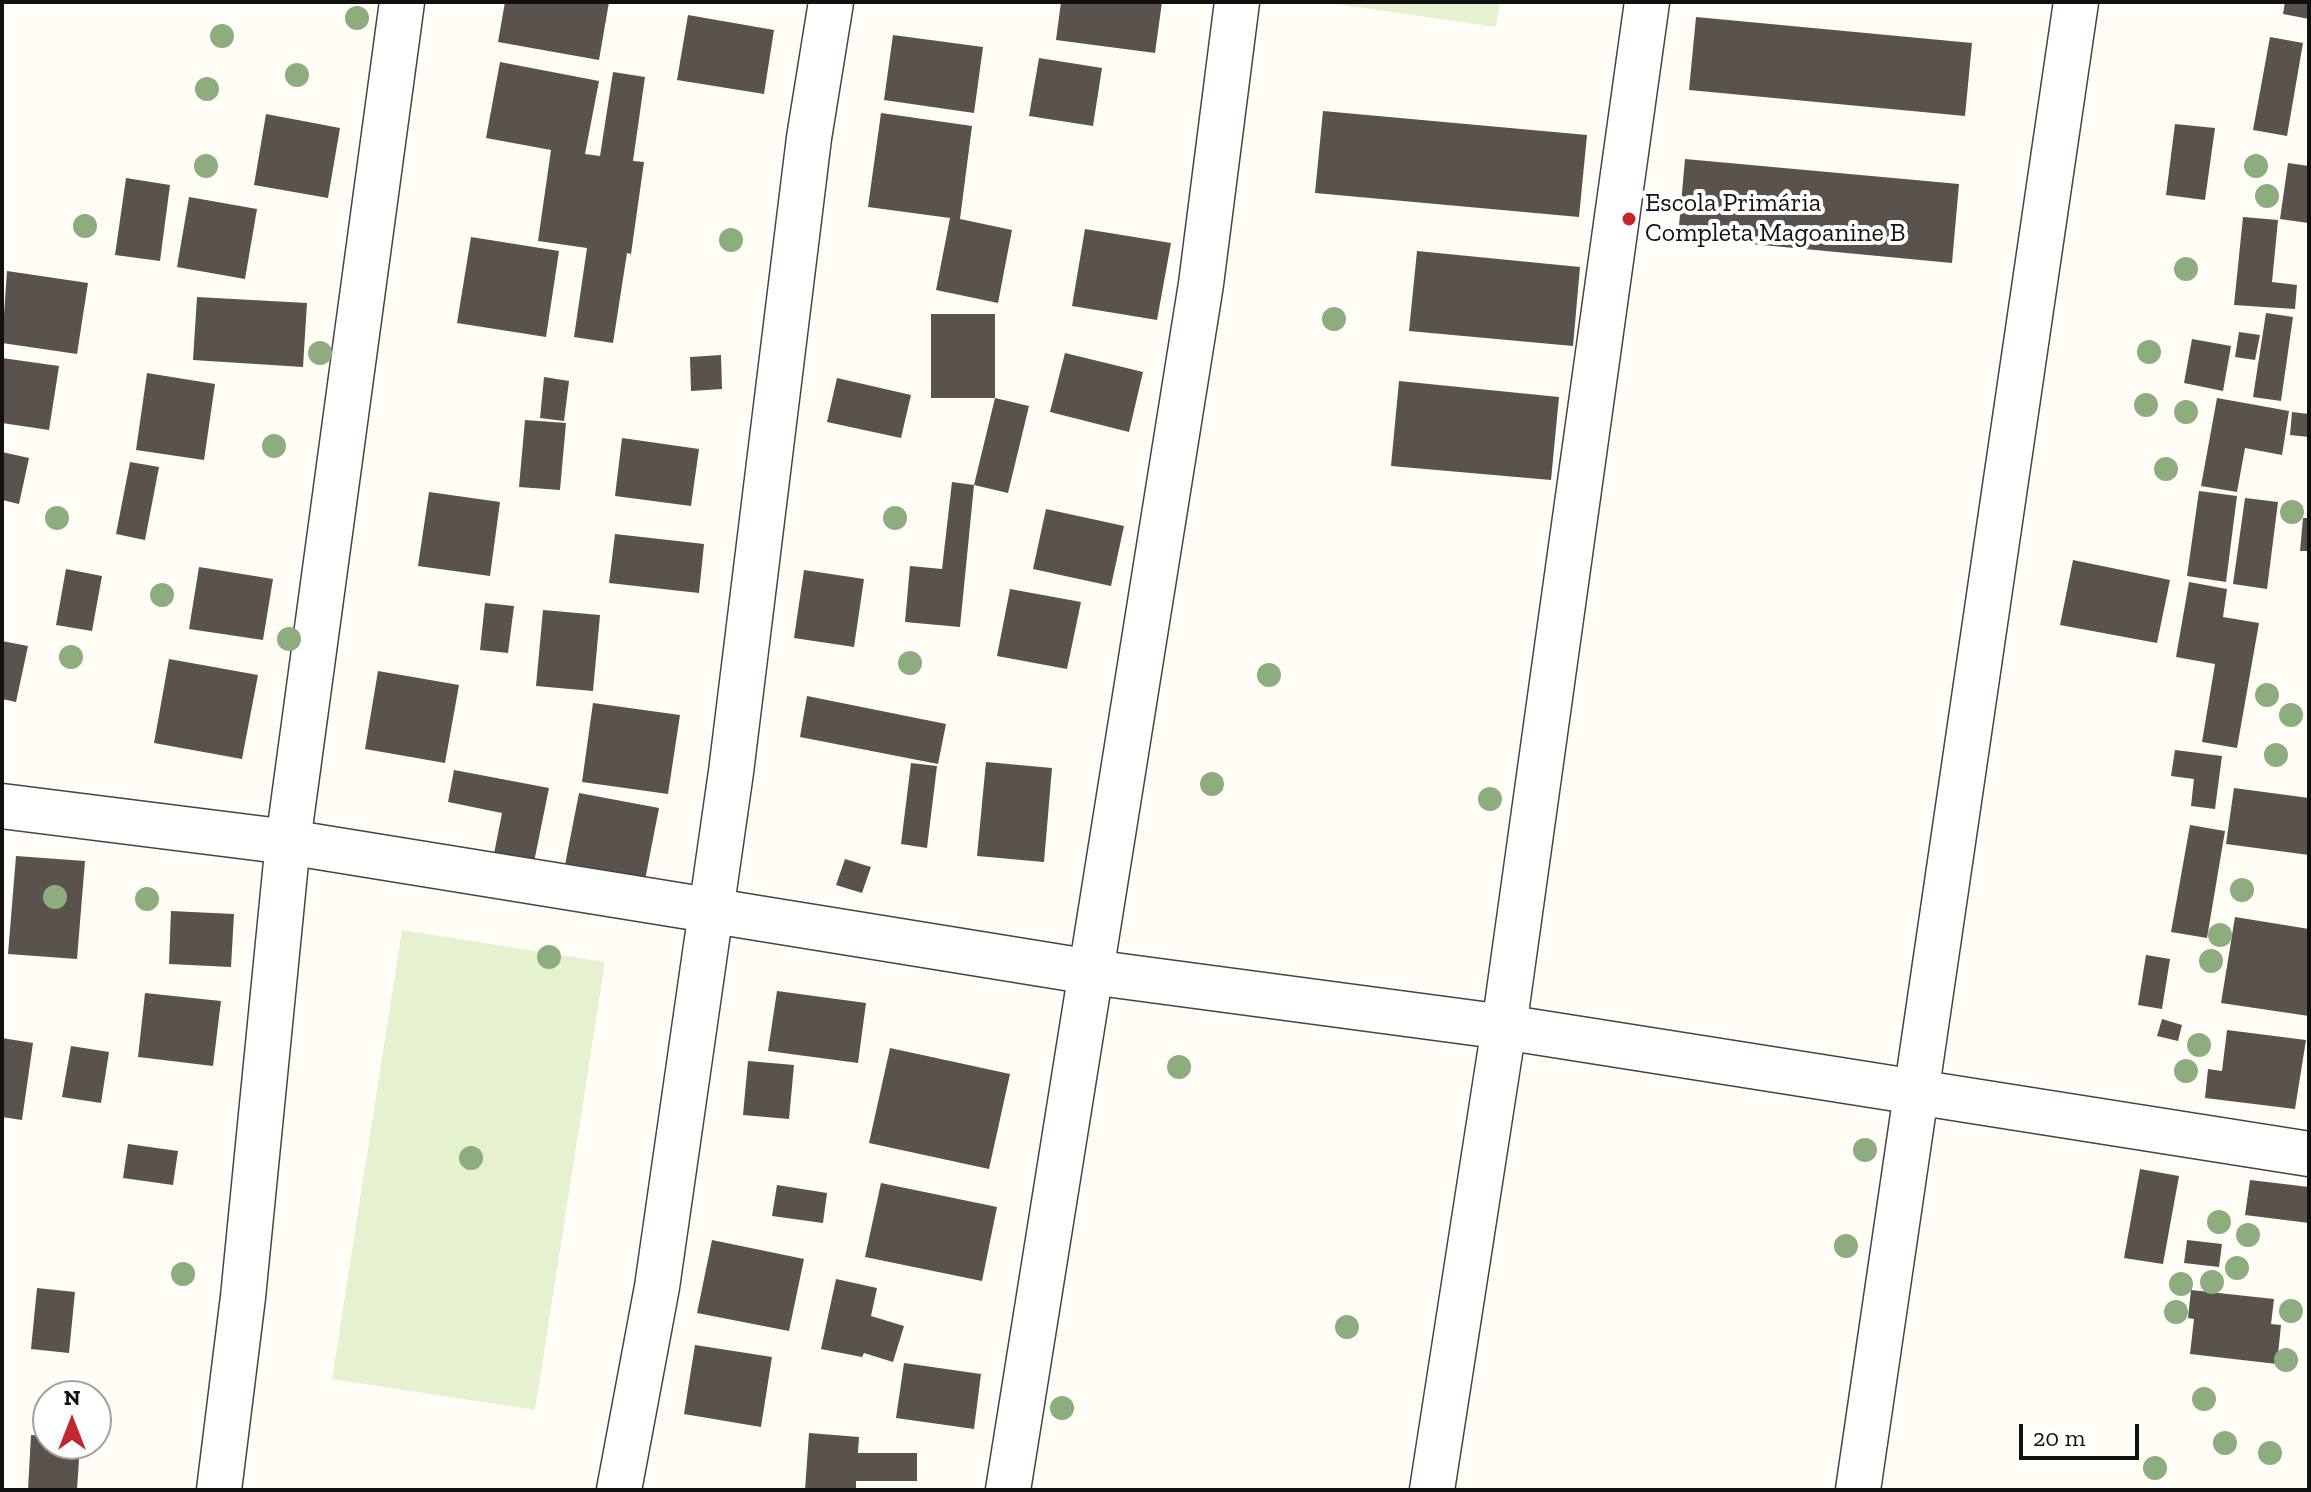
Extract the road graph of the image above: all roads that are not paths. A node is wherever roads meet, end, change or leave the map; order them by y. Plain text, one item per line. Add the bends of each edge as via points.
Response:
1 (402, 2) edge
2 (831, 2) edge
3 (1237, 2) edge
4 (1647, 2) edge
5 (2076, 2) edge
6 (2, 806) edge
7 (288, 842) junction
8 (710, 910) junction
9 (1091, 972) junction
10 (1504, 1027) junction
11 (1915, 1091) junction
12 (2309, 1154) edge
13 (219, 1490) edge
14 (619, 1490) edge
15 (1008, 1490) edge
16 (1432, 1490) edge
17 (1858, 1490) edge

1 - 7 street
2 - 8 street
3 - 9 street via 1201,284
4 - 10 street
5 - 11 street
6 - 7 street
7 - 8 street
7 - 13 street
8 - 9 street
8 - 14 street via 657,1287
9 - 10 street
9 - 15 street
10 - 11 street
10 - 16 street
11 - 12 street
11 - 17 street

